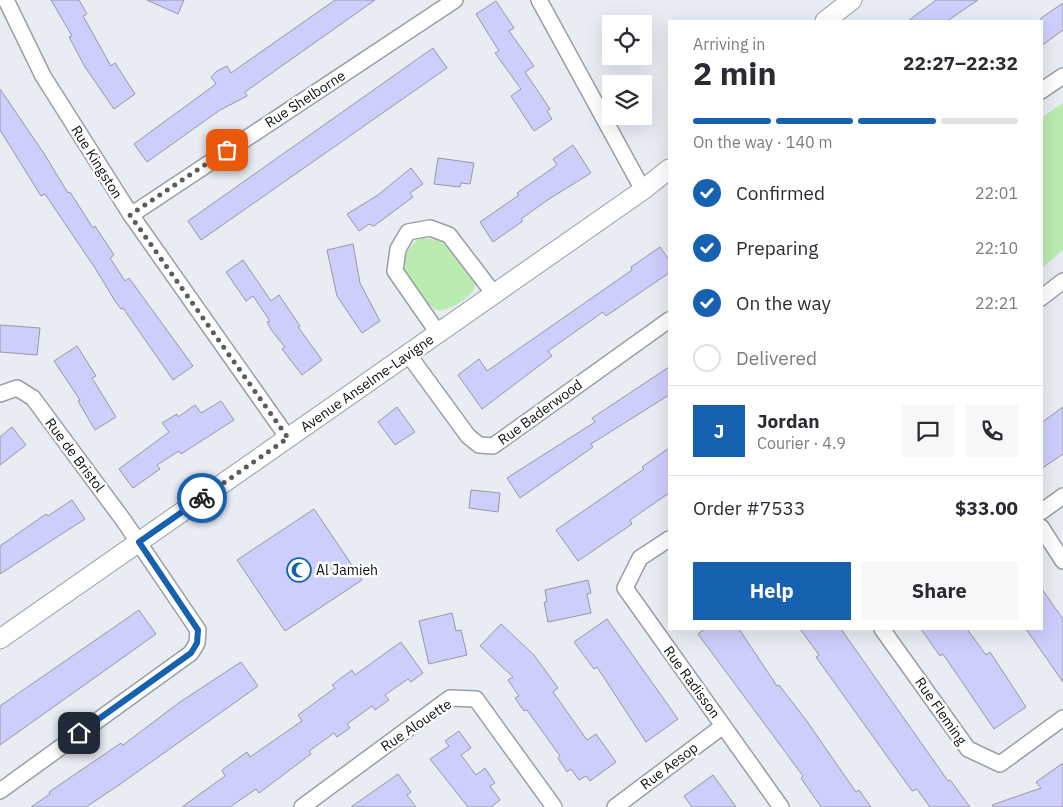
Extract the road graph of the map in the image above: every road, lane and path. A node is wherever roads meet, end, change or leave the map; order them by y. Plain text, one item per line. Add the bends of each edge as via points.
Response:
1 (6, 0) edge
2 (455, 0) edge
3 (538, 0) edge
4 (852, 0) edge
5 (833, 18) edge
6 (1063, 76) edge
7 (1043, 91) edge
8 (668, 171) edge
9 (643, 190) junction
10 (130, 215) junction
11 (1063, 281) edge
12 (494, 294) junction
13 (1043, 296) edge
14 (668, 321) edge
15 (438, 333) junction
16 (408, 354) junction
17 (0, 394) edge
18 (288, 438) junction
19 (1063, 496) edge
20 (1043, 511) edge
21 (1043, 530) edge
22 (668, 539) edge
23 (139, 542) junction
24 (1063, 561) edge
25 (883, 630) edge
26 (0, 639) edge
27 (1063, 718) edge
28 (724, 726) junction
29 (0, 791) edge
30 (320, 801) edge
31 (302, 807) edge
32 (554, 807) edge
33 (615, 807) edge
34 (781, 807) edge

1 - 10 street, Rue Kingston via 43,76
2 - 10 street, Rue Shelborne
3 - 9 street
4 - 5 street
6 - 7 street
8 - 9 street, Avenue Anselme-Lavigne
9 - 12 street, Avenue Anselme-Lavigne
10 - 18 street, Rue Kingston
11 - 13 street
12 - 15 street, Avenue Anselme-Lavigne
12 - 15 street, Avenue Anselme-Lavigne via 449,236 430,228 408,232 398,249 395,271
14 - 16 street, Rue Baderwood via 493,446 479,445 468,436
15 - 16 street, Avenue Anselme-Lavigne
16 - 18 street, Avenue Anselme-Lavigne
17 - 23 street, Rue de Bristol via 17,388 33,398
18 - 23 street, Avenue Anselme-Lavigne
19 - 20 street
21 - 24 street
22 - 28 street, Rue Radisson via 640,558 625,588
23 - 26 street, Avenue Anselme-Lavigne
23 - 29 street via 198,630 197,643 191,653
25 - 27 street, Rue Fleming via 968,750 1000,764
28 - 33 street, Rue Aesop
28 - 34 street, Rue Radisson
30 - 31 street, Rue Alouette
30 - 32 street, Rue Alouette via 450,698 476,699

